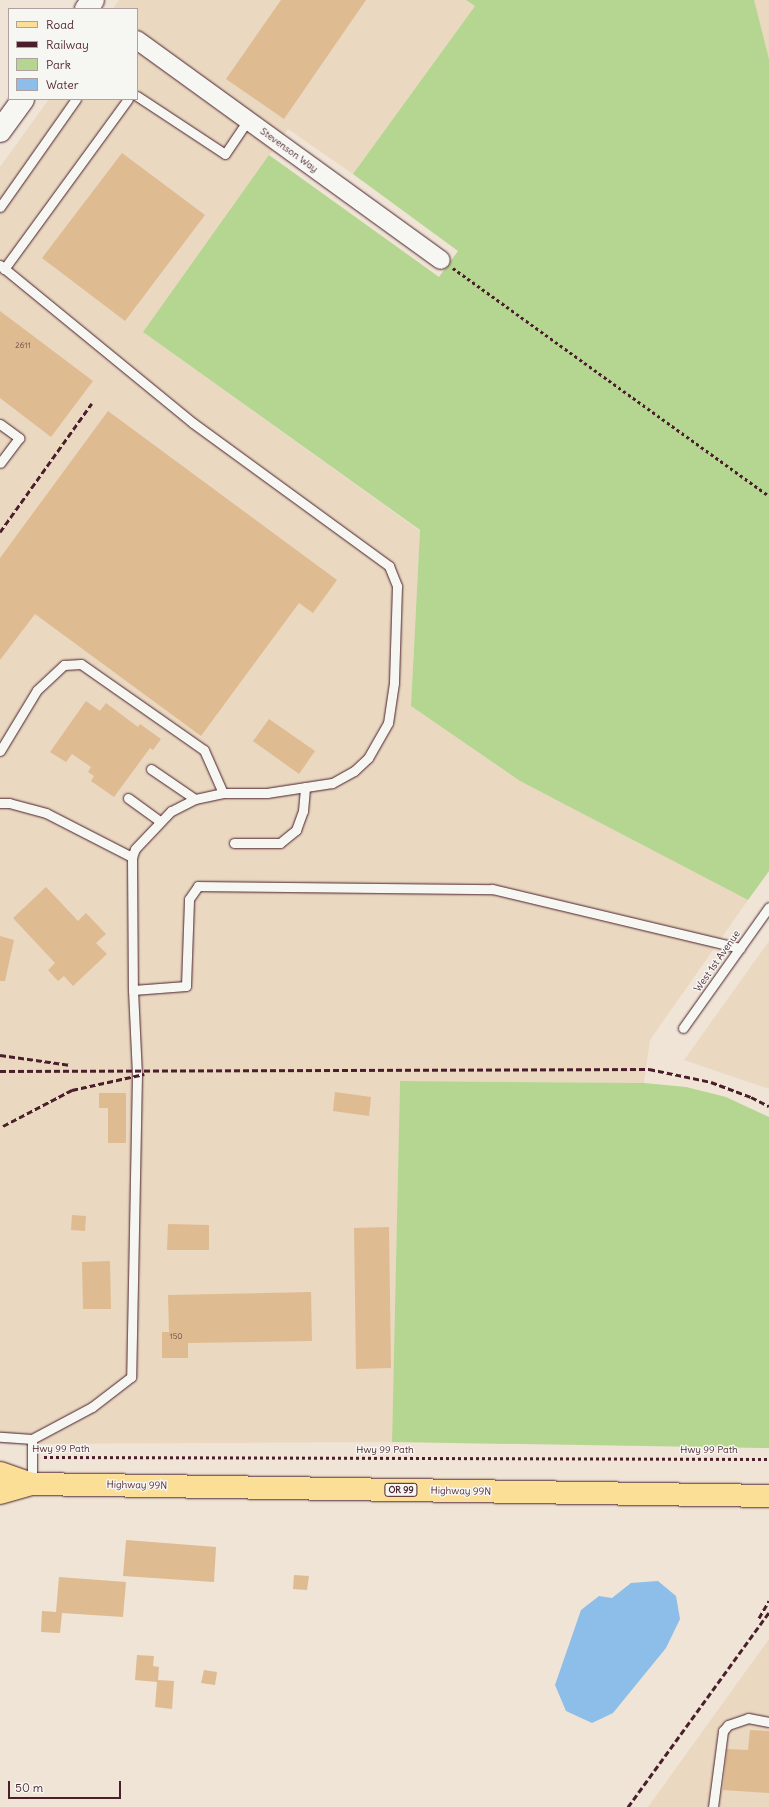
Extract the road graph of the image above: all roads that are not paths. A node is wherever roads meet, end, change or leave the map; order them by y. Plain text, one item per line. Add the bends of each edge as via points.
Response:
1 (138, 41) edge
2 (138, 97) edge
3 (22, 100) edge
4 (75, 100) edge
5 (127, 100) edge
6 (248, 120) junction
7 (0, 131) edge
8 (0, 207) edge
9 (441, 260) road end
10 (2, 267) edge
11 (0, 424) edge
12 (0, 463) edge
13 (0, 751) edge
14 (151, 769) dead end
15 (305, 788) junction
16 (223, 793) junction
17 (128, 798) dead end
18 (195, 799) junction
19 (0, 803) edge
20 (160, 821) junction
21 (234, 843) dead end
22 (132, 857) junction
23 (769, 907) edge
24 (740, 948) junction
25 (133, 990) junction
26 (683, 1028) dead end
27 (0, 1438) edge
28 (32, 1439) junction
29 (0, 1474) edge
30 (32, 1484) junction
31 (0, 1493) edge
32 (769, 1496) edge
33 (769, 1722) edge
34 (713, 1807) edge

1 - 6 street, Stevenson Way
2 - 6 lane via 225,154
3 - 7 street
4 - 8 lane
5 - 10 lane
6 - 9 street, Stevenson Way
10 - 15 lane via 193,423 390,566 397,586 394,683 388,723 379,743 354,771 332,783
11 - 12 lane via 19,438
13 - 16 lane via 37,690 64,664 81,664 204,750
14 - 18 lane
15 - 16 lane via 267,793
15 - 21 lane via 303,811 296,830 280,843
16 - 18 lane
17 - 20 lane
18 - 20 lane via 171,811
19 - 22 lane via 46,813
20 - 22 lane via 135,849
22 - 25 lane
23 - 24 lane, West 1st Avenue
24 - 25 lane via 492,889 198,886 189,899 186,986
24 - 26 lane, West 1st Avenue
25 - 28 lane via 137,1074 131,1377 92,1407
27 - 28 lane
28 - 30 lane
29 - 30 main road, OR 99
30 - 31 main road, OR 99
30 - 32 main road, Highway 99N / OR 99
33 - 34 lane via 748,1718 728,1726 723,1731

